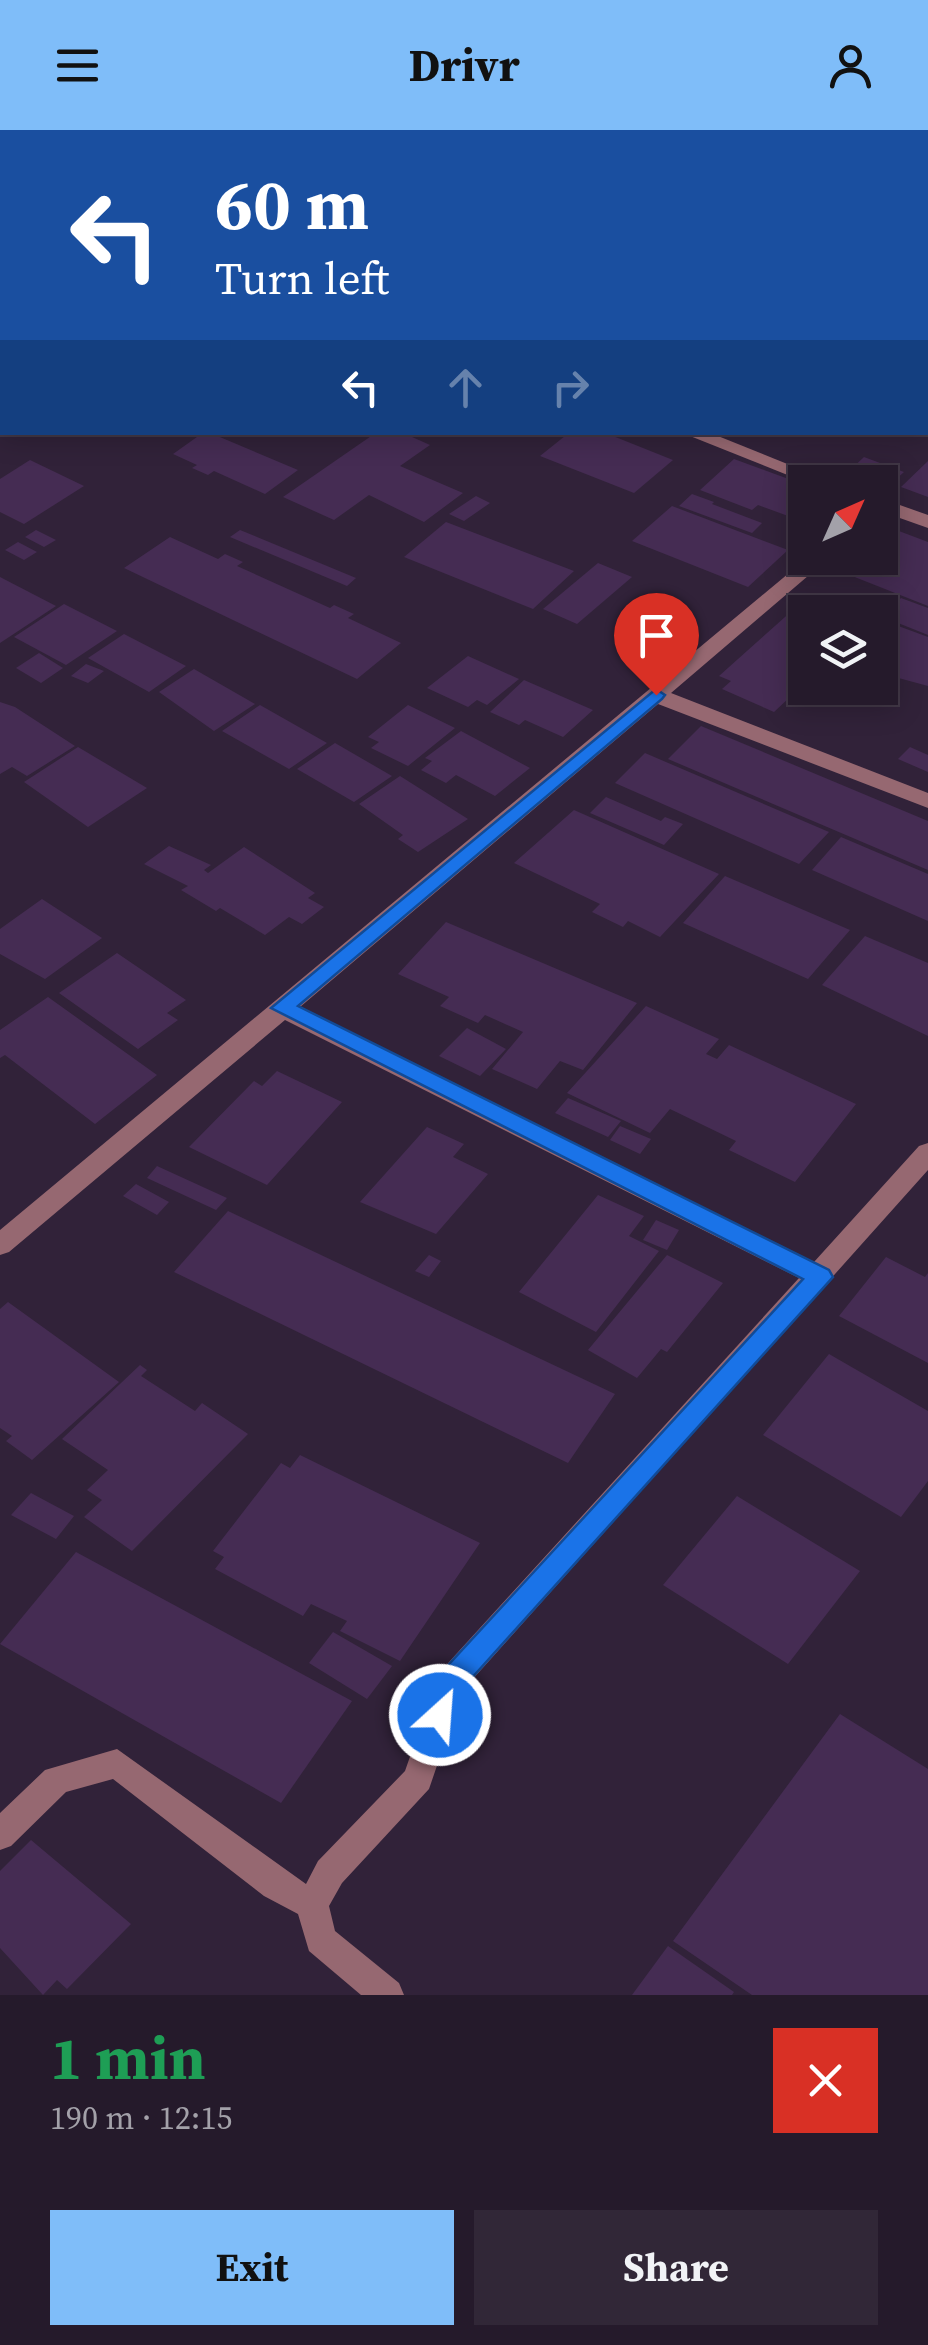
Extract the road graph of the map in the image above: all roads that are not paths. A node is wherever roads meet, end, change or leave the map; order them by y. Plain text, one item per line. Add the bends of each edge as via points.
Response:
1 (696, 435) edge
2 (788, 469) edge
3 (898, 511) edge
4 (928, 522) edge
5 (800, 575) edge
6 (656, 695) junction
7 (928, 801) edge
8 (282, 1008) junction
9 (928, 1153) edge
10 (0, 1245) edge
11 (820, 1277) junction
12 (0, 1835) edge
13 (312, 1904) junction
14 (387, 1995) edge

1 - 2 street
3 - 4 street
5 - 6 street
6 - 7 street
6 - 8 street
8 - 10 street
8 - 11 street
9 - 11 street
11 - 13 street via 450,1683 418,1779 330,1872
12 - 13 street via 56,1780 118,1764 276,1886
13 - 14 street via 321,1940

